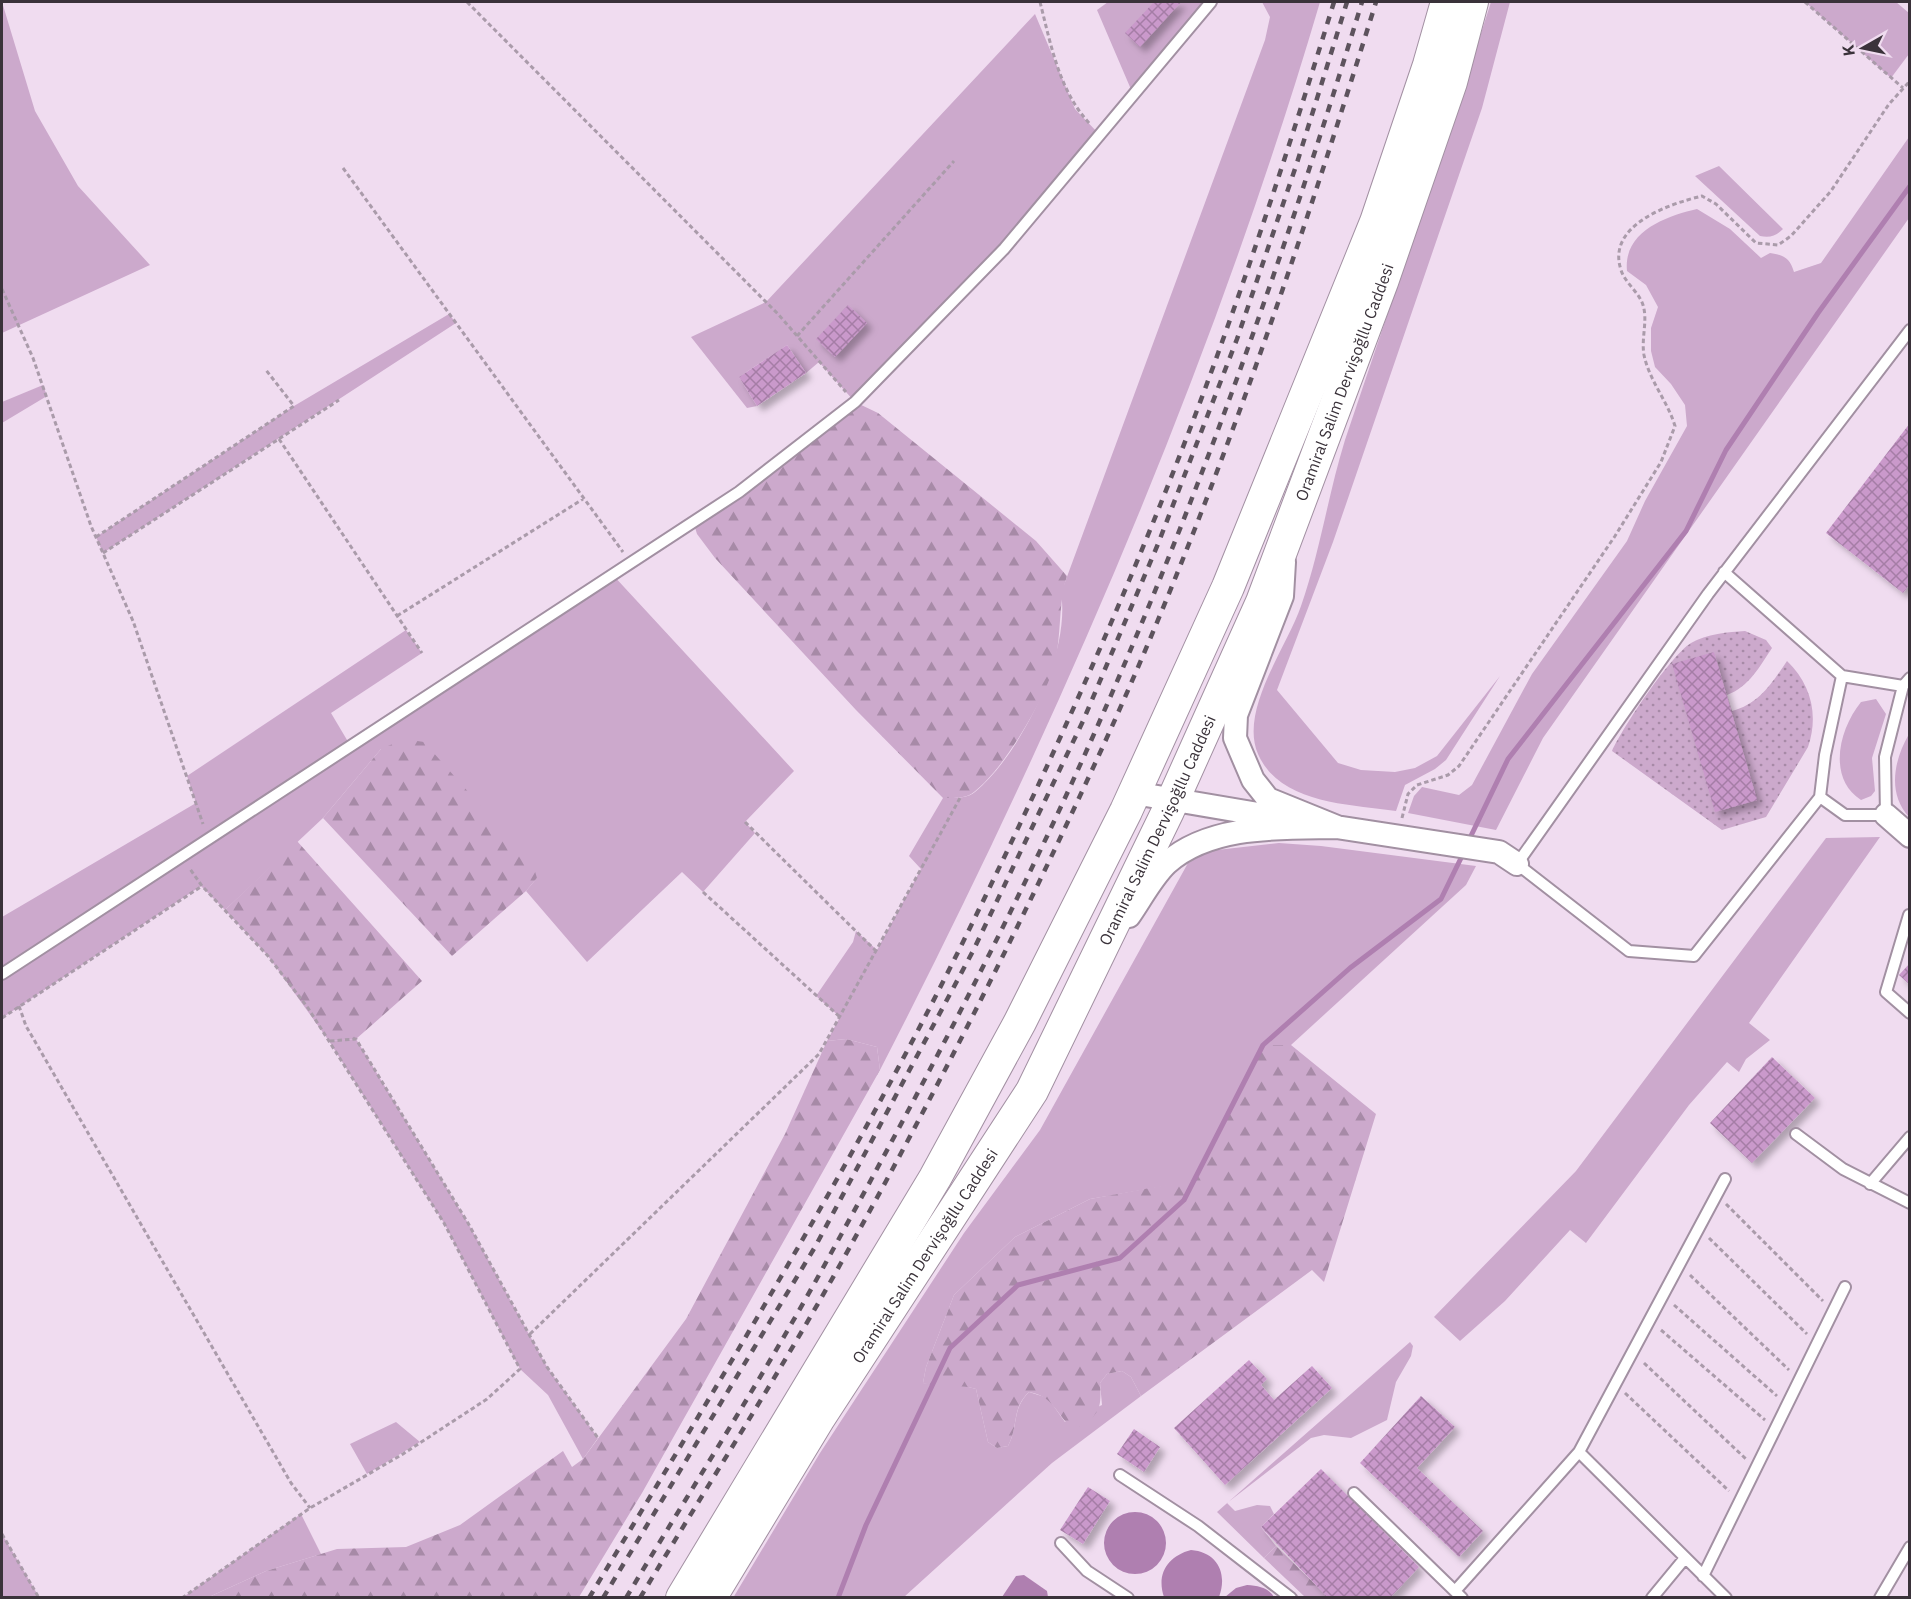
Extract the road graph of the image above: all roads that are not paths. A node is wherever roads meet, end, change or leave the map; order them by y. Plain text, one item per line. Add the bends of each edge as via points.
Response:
1 (1211, 2) edge
2 (1447, 2) edge
3 (1472, 2) edge
4 (1910, 330) edge
5 (1286, 538) junction
6 (1724, 572) junction
7 (1842, 676) junction
8 (1906, 682) edge
9 (1134, 793) junction
10 (1820, 797) junction
11 (1173, 800) junction
12 (1886, 815) junction
13 (1337, 827) junction
14 (1910, 836) edge
15 (1508, 858) junction
16 (1909, 915) edge
17 (1092, 969) junction
18 (2, 974) edge
19 (1910, 1013) edge
20 (1796, 1134) dead end
21 (1910, 1137) edge
22 (1725, 1179) dead end
23 (1870, 1184) junction
24 (1910, 1203) edge
25 (1845, 1287) dead end
26 (1579, 1452) junction
27 (1120, 1475) dead end
28 (1354, 1493) dead end
29 (1061, 1543) dead end
30 (1910, 1547) edge
31 (1685, 1558) junction
32 (1704, 1576) junction
33 (1459, 1594) edge
34 (682, 1598) edge
35 (710, 1598) edge
36 (1128, 1598) edge
37 (1291, 1598) edge
38 (1652, 1598) edge
39 (1726, 1598) edge
40 (1880, 1598) edge

1 - 18 lane via 1004,249 855,402 739,492
2 - 9 main road, Oramiral Salim Dervişoğllu Caddesi via 1376,222 1228,587
3 - 5 main road, Oramiral Salim Dervişoğllu Caddesi via 1450,82 1385,271
4 - 6 lane
5 - 11 main road, Oramiral Salim Dervişoğllu Caddesi via 1262,602
5 - 13 street via 1282,596 1236,715 1235,738 1253,780 1268,799
6 - 7 lane
6 - 15 lane via 1580,771
7 - 8 lane
7 - 10 lane
8 - 12 lane via 1885,757
9 - 11 street
9 - 34 main road, Oramiral Salim Dervişoğllu Caddesi via 1020,1022 935,1178
10 - 12 lane via 1845,815
10 - 15 lane via 1694,956 1629,951
11 - 13 street
11 - 17 main road, Oramiral Salim Dervişoğllu Caddesi
12 - 14 street
13 - 15 street
13 - 17 street via 1250,831 1200,843 1181,852 1165,865
16 - 19 lane via 1886,992
17 - 35 main road, Oramiral Salim Dervişoğllu Caddesi via 1032,1091 819,1418
20 - 23 lane
21 - 23 lane
22 - 26 lane
23 - 24 lane
25 - 32 lane
26 - 31 lane
26 - 33 lane
27 - 37 lane via 1198,1526
28 - 33 lane
29 - 36 lane via 1087,1571
30 - 40 lane
31 - 32 lane
31 - 38 lane
32 - 39 lane

